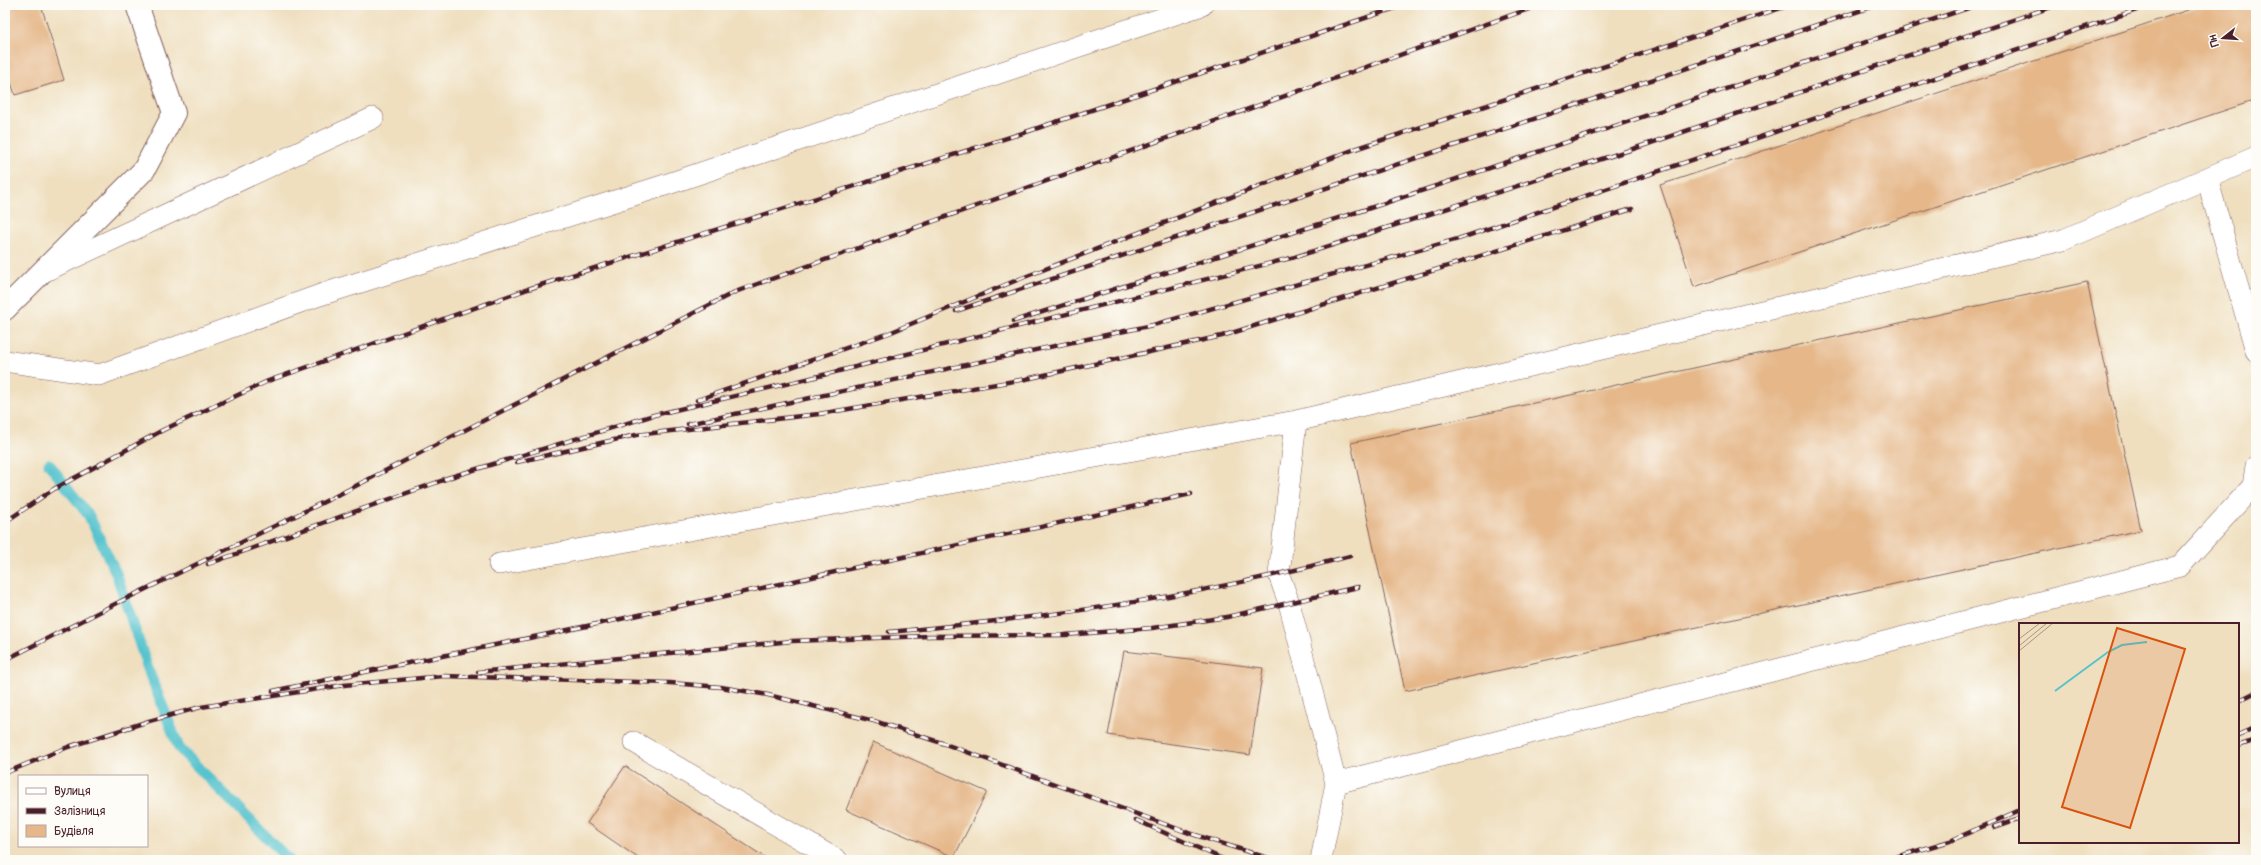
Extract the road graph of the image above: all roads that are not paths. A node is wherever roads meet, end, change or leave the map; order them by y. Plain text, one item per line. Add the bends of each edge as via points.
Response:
1 (137, 5) edge
2 (1202, 5) edge
3 (373, 118) dead end
4 (2256, 157) edge
5 (2207, 178) junction
6 (45, 271) junction
7 (5, 309) edge
8 (2256, 350) edge
9 (5, 361) edge
10 (1296, 422) junction
11 (2256, 466) edge
12 (499, 564) dead end
13 (634, 742) dead end
14 (1336, 783) junction
15 (836, 860) edge
16 (1322, 860) edge

1 - 6 street via 174,113 144,170
2 - 9 lane via 662,186 320,295 99,375
3 - 6 lane
4 - 5 lane
5 - 8 lane
5 - 10 lane via 2063,240
6 - 7 street
10 - 12 lane
10 - 14 lane via 1280,575
11 - 14 lane via 2253,486 2180,566
13 - 15 lane
14 - 16 lane

